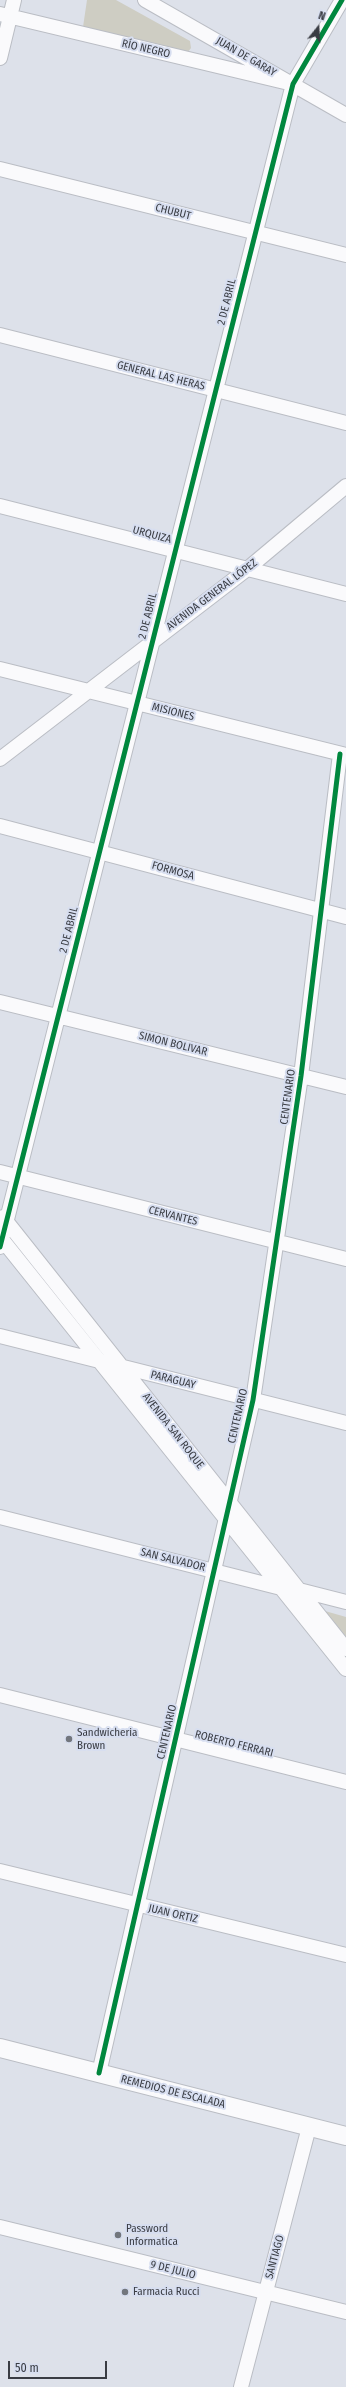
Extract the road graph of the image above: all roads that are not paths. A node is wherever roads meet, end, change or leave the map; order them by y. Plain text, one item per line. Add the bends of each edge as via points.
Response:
1 (14, 0) edge
2 (145, 0) edge
3 (342, 0) edge
4 (5, 15) edge
5 (0, 58) edge
6 (293, 84) junction
7 (346, 115) edge
8 (0, 169) edge
9 (254, 232) junction
10 (346, 254) edge
11 (0, 335) edge
12 (215, 390) junction
13 (346, 423) edge
14 (346, 486) edge
15 (0, 506) edge
16 (174, 551) junction
17 (246, 570) junction
18 (346, 594) edge
19 (152, 641) junction
20 (0, 670) edge
21 (89, 692) junction
22 (136, 703) junction
23 (343, 754) edge
24 (0, 759) edge
25 (0, 826) edge
26 (99, 852) junction
27 (322, 911) junction
28 (346, 917) edge
29 (0, 1002) edge
30 (58, 1016) junction
31 (301, 1076) junction
32 (346, 1087) edge
33 (0, 1172) edge
34 (18, 1177) junction
35 (3, 1218) edge
36 (1, 1241) edge
37 (278, 1242) junction
38 (346, 1259) edge
39 (0, 1336) edge
40 (100, 1361) junction
41 (124, 1367) junction
42 (253, 1400) junction
43 (346, 1423) edge
44 (228, 1503) junction
45 (0, 1516) edge
46 (226, 1519) junction
47 (214, 1571) junction
48 (281, 1588) junction
49 (299, 1590) junction
50 (346, 1602) edge
51 (346, 1649) edge
52 (346, 1669) edge
53 (0, 1695) edge
54 (175, 1739) junction
55 (346, 1782) edge
56 (0, 1871) edge
57 (137, 1906) junction
58 (346, 1955) edge
59 (0, 2048) edge
60 (99, 2073) junction
61 (309, 2127) junction
62 (346, 2136) edge
63 (0, 2227) edge
64 (266, 2292) junction
65 (346, 2312) edge
66 (241, 2387) edge

1 - 4 street
2 - 6 street, JUAN DE GARAY
3 - 6 street, 2 DE ABRIL
4 - 5 street
4 - 6 street, RÍO NEGRO
6 - 7 street, JUAN DE GARAY
6 - 9 street, 2 DE ABRIL
8 - 9 street, CHUBUT
9 - 10 street, CHUBUT
9 - 12 street, 2 DE ABRIL
11 - 12 street, GENERAL LAS HERAS
12 - 13 street, GENERAL LAS HERAS
12 - 16 street, 2 DE ABRIL
14 - 17 street, AVENIDA GENERAL LÓPEZ
15 - 16 street, URQUIZA
16 - 17 street, URQUIZA
16 - 19 street, 2 DE ABRIL
17 - 18 street, URQUIZA
17 - 19 street, AVENIDA GENERAL LÓPEZ
19 - 21 street, AVENIDA GENERAL LÓPEZ
19 - 22 street, 2 DE ABRIL
20 - 21 street, MISIONES
21 - 22 street, MISIONES
21 - 24 street, AVENIDA GENERAL LÓPEZ
22 - 23 street, MISIONES
22 - 26 street, 2 DE ABRIL
23 - 27 street, CENTENARIO
25 - 26 street, FORMOSA
26 - 27 street, FORMOSA
26 - 30 street, 2 DE ABRIL
27 - 28 street, FORMOSA
27 - 31 street, CENTENARIO
29 - 30 street, SIMON BOLIVAR
30 - 31 street, SIMON BOLIVAR
30 - 34 street, 2 DE ABRIL
31 - 32 street, SIMON BOLIVAR
31 - 37 street, CENTENARIO
33 - 34 street, CERVANTES
34 - 35 street, 2 DE ABRIL
34 - 37 street, CERVANTES
35 - 36 street, 2 DE ABRIL
35 - 41 street, AVENIDA SAN ROQUE
36 - 40 street, AVENIDA SAN ROQUE
37 - 38 street, CERVANTES
37 - 42 street, CENTENARIO
39 - 40 street, PARAGUAY
40 - 41 street, PARAGUAY
40 - 46 street, AVENIDA SAN ROQUE
41 - 42 street, PARAGUAY
41 - 44 street, AVENIDA SAN ROQUE
42 - 43 street, PARAGUAY
42 - 44 street, CENTENARIO
44 - 46 street, CENTENARIO
44 - 49 street, AVENIDA SAN ROQUE
45 - 47 street, SAN SALVADOR
46 - 47 street, CENTENARIO
46 - 48 street, AVENIDA SAN ROQUE
47 - 48 street, SAN SALVADOR
47 - 54 street, CENTENARIO
48 - 49 street, SAN SALVADOR
48 - 52 street, AVENIDA SAN ROQUE
49 - 50 street, SAN SALVADOR
49 - 51 street, AVENIDA SAN ROQUE
53 - 54 street, ROBERTO FERRARI
54 - 55 street, ROBERTO FERRARI
54 - 57 street, CENTENARIO
56 - 57 street, JUAN ORTIZ
57 - 58 street, JUAN ORTIZ
57 - 60 street, CENTENARIO
59 - 60 main road, REMEDIOS DE ESCALADA
60 - 61 main road, REMEDIOS DE ESCALADA
61 - 62 main road, REMEDIOS DE ESCALADA
61 - 64 street, SANTIAGO
63 - 64 street, 9 DE JULIO
64 - 65 street, 9 DE JULIO
64 - 66 street, SANTIAGO

